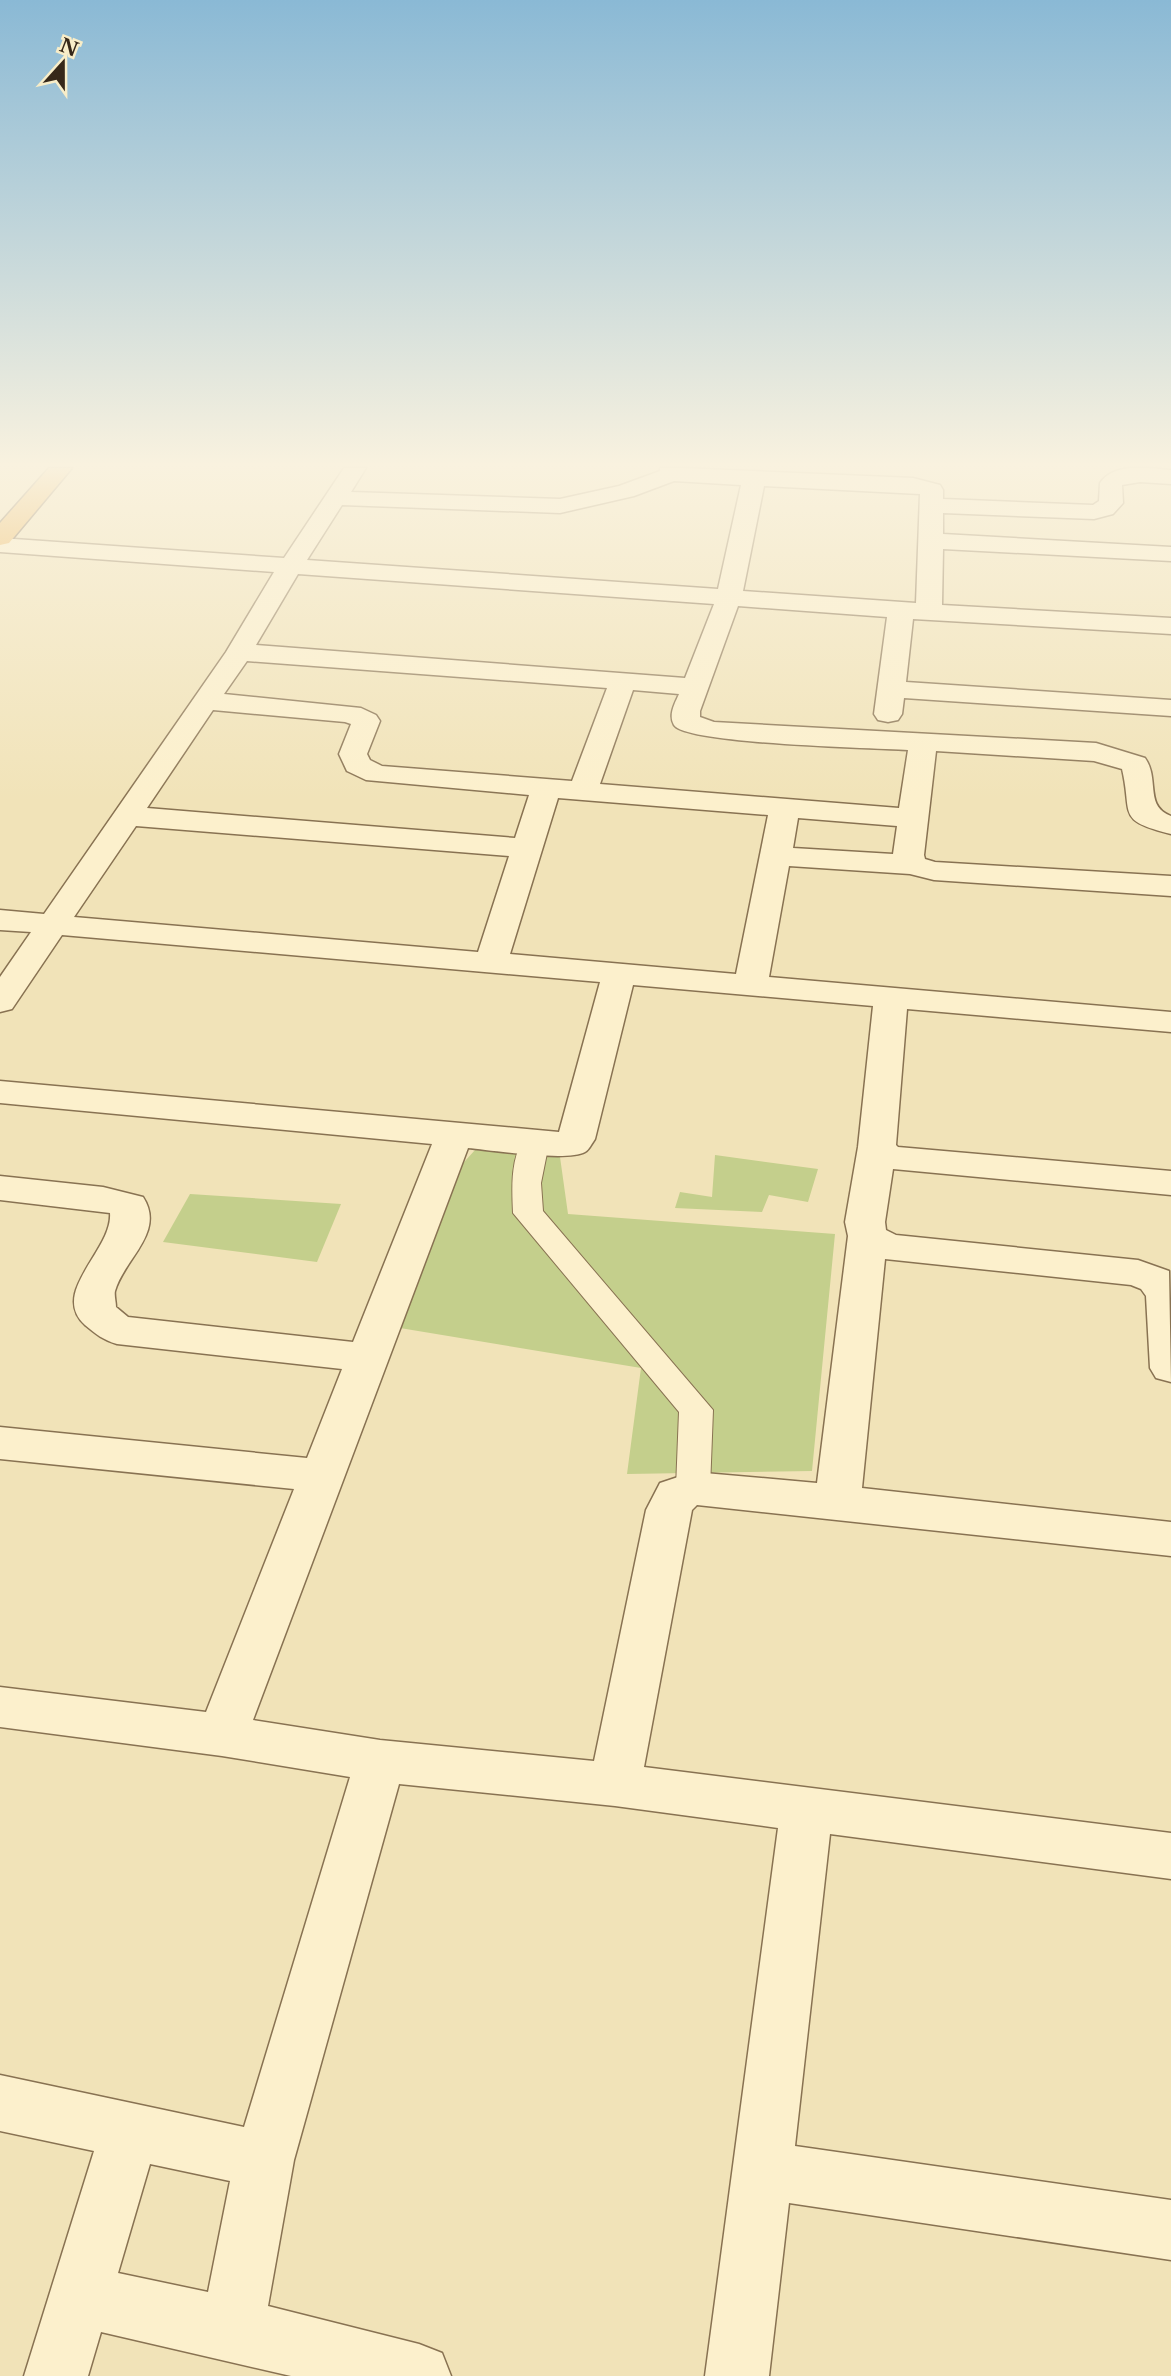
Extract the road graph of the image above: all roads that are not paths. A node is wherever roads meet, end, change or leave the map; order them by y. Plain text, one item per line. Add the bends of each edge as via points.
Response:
1 (282, 579) edge
2 (463, 579) edge
3 (733, 579) edge
4 (931, 579) edge
5 (729, 597) junction
6 (901, 610) junction
7 (929, 612) junction
8 (1171, 626) edge
9 (239, 652) junction
10 (623, 681) junction
11 (696, 687) junction
12 (891, 689) junction
13 (205, 701) junction
14 (1171, 708) edge
15 (884, 741) junction
16 (923, 743) junction
17 (547, 788) junction
18 (583, 791) junction
19 (785, 808) junction
20 (129, 817) junction
21 (912, 818) junction
22 (1171, 825) edge
23 (527, 848) junction
24 (778, 856) junction
25 (911, 865) junction
26 (1171, 886) edge
27 (0, 920) edge
28 (55, 925) junction
29 (491, 962) junction
30 (619, 973) junction
31 (751, 984) junction
32 (891, 997) junction
33 (0, 1002) edge
34 (1171, 1022) edge
35 (0, 1092) edge
36 (454, 1135) junction
37 (535, 1143) junction
38 (877, 1147) junction
39 (1171, 1183) edge
40 (0, 1188) edge
41 (868, 1236) junction
42 (367, 1359) junction
43 (1171, 1368) edge
44 (0, 1443) edge
45 (322, 1476) junction
46 (693, 1488) junction
47 (838, 1501) junction
48 (1171, 1539) edge
49 (0, 1707) edge
50 (222, 1735) junction
51 (380, 1761) junction
52 (615, 1785) junction
53 (807, 1810) junction
54 (1171, 1856) edge
55 (0, 2104) edge
56 (130, 2130) junction
57 (264, 2160) junction
58 (762, 2170) junction
59 (1171, 2230) edge
60 (80, 2296) junction
61 (232, 2329) junction
62 (56, 2376) edge
63 (419, 2376) edge
64 (737, 2376) edge

1 - 9 street
2 - 5 street
3 - 5 street
4 - 7 street
5 - 6 street
5 - 11 street
6 - 7 street
6 - 12 street
7 - 8 street
9 - 10 street
9 - 13 street
10 - 11 street
10 - 18 street
11 - 15 street via 686,722 711,730
12 - 14 street
12 - 15 street
13 - 17 street via 351,715 366,721 353,754 356,765 376,774
13 - 20 street
15 - 16 street
16 - 21 street
16 - 22 street via 1116,756 1135,764 1144,814 1150,821
17 - 18 street
17 - 23 street
18 - 19 street
19 - 21 street
19 - 24 street
20 - 23 street
20 - 28 street
21 - 25 street
23 - 29 street
24 - 25 street
24 - 31 street
25 - 26 street via 934,871
27 - 28 street
28 - 29 street
28 - 33 street
29 - 30 street
30 - 31 street
30 - 37 street via 576,1139 572,1144
31 - 32 street
32 - 34 street
32 - 38 street
35 - 36 street
36 - 37 street
36 - 42 street
37 - 46 lane via 526,1183 528,1213 696,1410
38 - 39 street via 887,1157
38 - 41 street via 865,1222
40 - 42 street via 130,1206 131,1227 94,1292 96,1312 117,1330
41 - 43 street via 887,1247 1138,1273 1155,1280 1166,1295
41 - 47 street
42 - 45 street
44 - 45 street
45 - 50 street
46 - 47 street
46 - 52 street via 676,1495 669,1510
47 - 48 street
49 - 50 street
50 - 51 street
51 - 52 street
51 - 57 street
52 - 53 street
53 - 54 street
53 - 58 street
55 - 56 street
56 - 57 street
56 - 60 street
57 - 61 street
58 - 59 street
58 - 64 street
60 - 61 street
60 - 62 street
61 - 63 street

